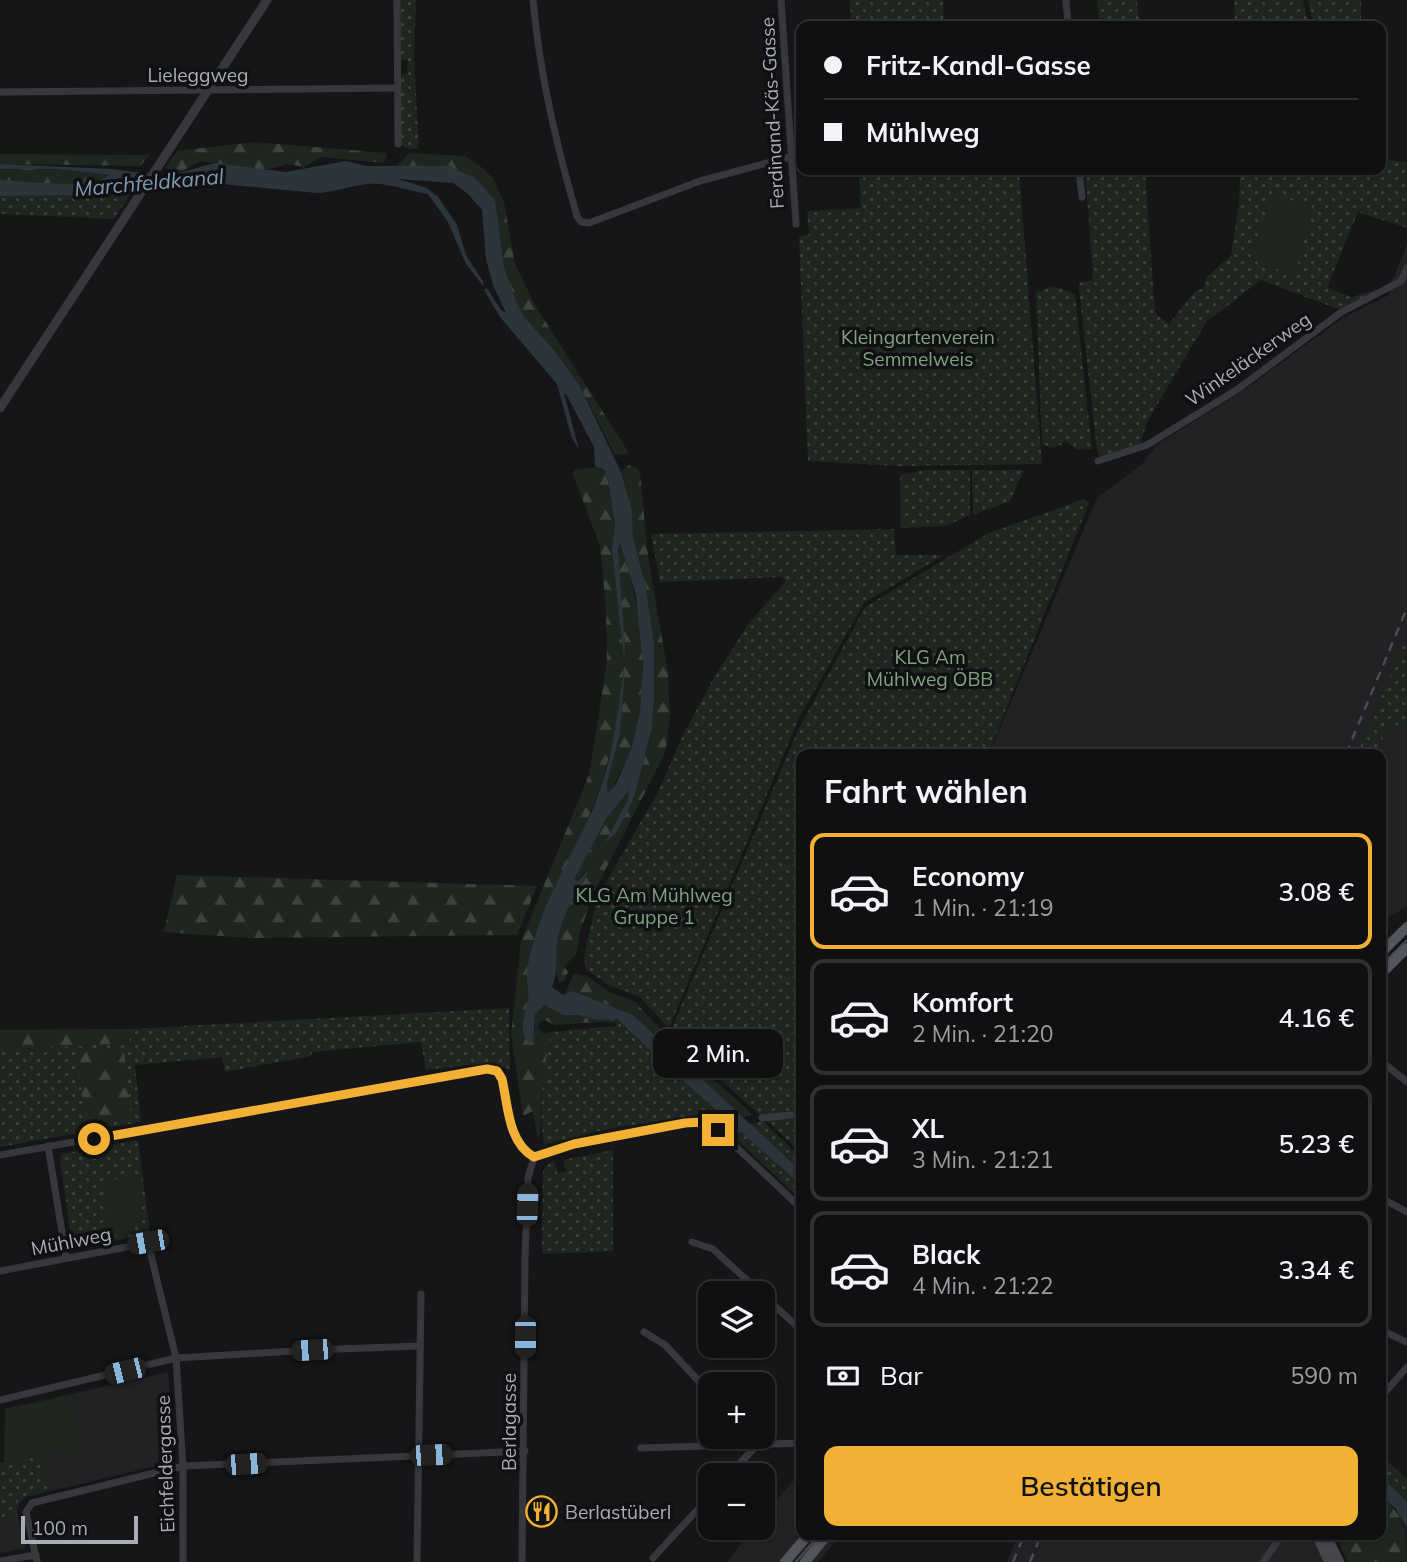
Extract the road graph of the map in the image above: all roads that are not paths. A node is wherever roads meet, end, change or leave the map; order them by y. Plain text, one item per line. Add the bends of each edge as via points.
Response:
1 (267, 0) edge
2 (397, 0) edge
3 (533, 0) edge
4 (781, 0) edge
5 (1066, 0) edge
6 (1068, 21) edge
7 (396, 88) junction
8 (207, 90) junction
9 (0, 92) edge
10 (398, 144) dead end
11 (790, 157) junction
12 (1080, 175) edge
13 (1082, 197) dead end
14 (796, 224) dead end
15 (1407, 268) edge
16 (0, 408) edge
17 (1098, 461) dead end
18 (1407, 927) edge
19 (1386, 948) edge
20 (1407, 948) edge
21 (1386, 969) edge
22 (1386, 1065) edge
23 (1407, 1082) edge
24 (796, 1115) edge
25 (762, 1118) dead end
26 (48, 1146) junction
27 (0, 1155) edge
28 (534, 1157) junction
29 (1386, 1201) edge
30 (796, 1203) edge
31 (1407, 1212) edge
32 (148, 1242) joint
33 (692, 1242) dead end
34 (66, 1257) junction
35 (0, 1271) edge
36 (748, 1281) edge
37 (421, 1294) dead end
38 (775, 1306) edge
39 (796, 1325) edge
40 (644, 1332) dead end
41 (1386, 1332) edge
42 (1407, 1342) edge
43 (420, 1346) junction
44 (176, 1358) junction
45 (1407, 1367) edge
46 (698, 1380) edge
47 (1386, 1391) edge
48 (0, 1400) edge
49 (796, 1443) edge
50 (775, 1444) edge
51 (698, 1447) edge
52 (641, 1448) dead end
53 (753, 1449) edge
54 (524, 1451) junction
55 (419, 1455) junction
56 (740, 1463) edge
57 (183, 1466) junction
58 (698, 1509) edge
59 (804, 1540) edge
60 (823, 1540) edge
61 (1278, 1540) edge
62 (1319, 1540) edge
63 (1328, 1540) edge
64 (36, 1558) edge
65 (653, 1558) dead end
66 (0, 1561) edge
67 (183, 1562) edge
68 (417, 1562) edge
69 (522, 1562) edge
70 (785, 1562) edge
71 (804, 1562) edge
72 (1263, 1562) edge
73 (1329, 1562) edge
74 (1339, 1562) edge

1 - 8 street
2 - 7 street
3 - 11 street via 539,60 556,143 581,222 589,223 700,181
4 - 11 street, Ferdinand-Käs-Gasse
5 - 6 street
7 - 8 street, Lieleggweg
7 - 10 street
8 - 9 street, Lieleggweg
8 - 16 street
11 - 14 street, Ferdinand-Käs-Gasse
12 - 13 street
15 - 17 street, Winkeläckerweg via 1401,281 1340,313 1238,389 1147,446
18 - 19 main road
20 - 21 main road
22 - 23 street
24 - 25 street
26 - 27 street
26 - 28 street via 487,1069 497,1071 502,1079 519,1145
26 - 34 street
28 - 30 street via 616,1135 703,1122 718,1130
28 - 54 street, Berlagasse via 528,1178 525,1258
29 - 31 street
32 - 34 street, Mühlweg
32 - 44 street, Eichfeldergasse
33 - 36 street via 713,1249
34 - 35 street, Mühlweg
37 - 43 street
38 - 39 street
40 - 46 street via 665,1345
41 - 42 street
43 - 44 street
43 - 55 street
44 - 48 street
44 - 57 street, Eichfeldergasse
45 - 47 street
49 - 50 street
51 - 52 street
53 - 56 street
54 - 55 street
54 - 69 street, Berlagasse
55 - 57 street
55 - 68 street
57 - 64 street via 32,1503 26,1512
57 - 67 street, Eichfeldergasse
58 - 65 street
59 - 70 main road
60 - 71 main road
61 - 72 street
62 - 73 main road
63 - 74 main road
64 - 66 street

